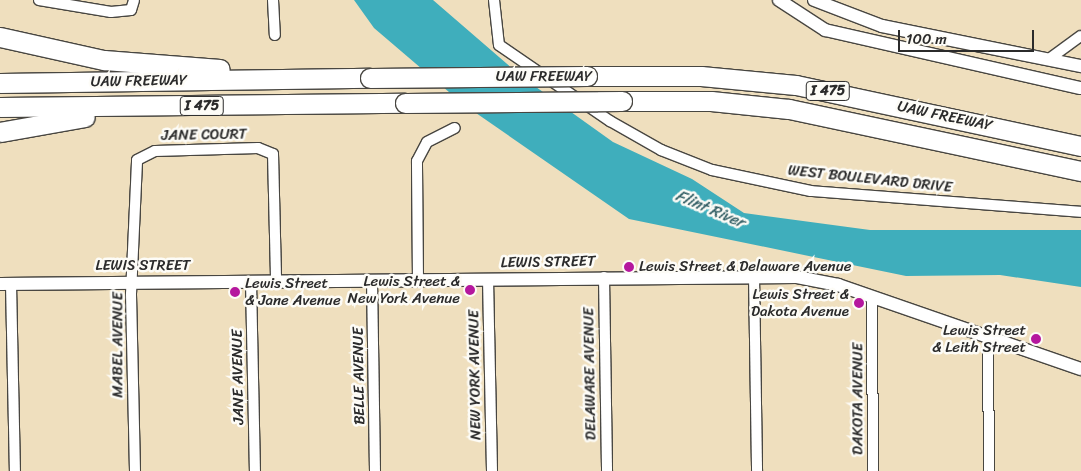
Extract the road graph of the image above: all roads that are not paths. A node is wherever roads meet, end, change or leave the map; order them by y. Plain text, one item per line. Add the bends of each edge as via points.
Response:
1 (40, 0) edge
2 (134, 0) edge
3 (273, 0) edge
4 (494, 0) edge
5 (779, 0) edge
6 (814, 0) edge
7 (275, 34) dead end
8 (1081, 36) edge
9 (0, 38) edge
10 (1049, 59) junction
11 (1081, 66) edge
12 (346, 78) junction
13 (0, 83) edge
14 (1081, 88) edge
15 (167, 106) junction
16 (0, 107) edge
17 (455, 128) dead end
18 (0, 132) edge
19 (1072, 144) edge
20 (138, 160) joint
21 (1072, 169) edge
22 (1081, 212) edge
23 (754, 276) junction
24 (604, 277) junction
25 (488, 279) junction
26 (372, 280) junction
27 (418, 280) junction
28 (276, 281) junction
29 (133, 282) junction
30 (251, 282) junction
31 (5, 284) edge
32 (872, 297) junction
33 (988, 337) junction
34 (1081, 369) edge
35 (15, 471) edge
36 (135, 471) edge
37 (255, 471) edge
38 (376, 471) edge
39 (492, 471) edge
40 (607, 471) edge
41 (756, 471) edge
42 (873, 471) edge
43 (989, 471) edge

1 - 2 street via 111,12 131,10
3 - 7 street
4 - 22 street, WEST BOULEVARD DRIVE via 494,29 498,45 610,121 661,150 712,170 811,191
5 - 14 street via 826,30 852,38
6 - 10 street via 882,26
8 - 10 street
9 - 12 highway via 104,60
10 - 11 street
12 - 13 highway, UAW FREEWAY / I 475
12 - 19 highway, UAW FREEWAY / I 475, bridge via 700,76 796,85
15 - 16 highway, UAW FREEWAY / I 475
15 - 18 highway
15 - 21 highway, UAW FREEWAY / I 475, bridge via 719,102 788,109
17 - 27 street via 427,142 418,161
20 - 28 street, JANE COURT via 155,151 258,148 273,154
20 - 29 street, MABEL AVENUE
23 - 24 street, LEWIS STREET
23 - 32 street, LEWIS STREET via 817,280
23 - 41 street
24 - 25 street, LEWIS STREET
24 - 40 street, DELAWARE AVENUE
25 - 27 street, LEWIS STREET
25 - 39 street, NEW YORK AVENUE
26 - 27 street, LEWIS STREET
26 - 28 street, LEWIS STREET
26 - 38 street, BELLE AVENUE
28 - 30 street, LEWIS STREET
29 - 30 street, LEWIS STREET
29 - 31 street, LEWIS STREET
29 - 36 street, MABEL AVENUE
30 - 37 street, JANE AVENUE
31 - 35 street
32 - 33 street, LEWIS STREET
32 - 42 street, DAKOTA AVENUE
33 - 34 street, LEWIS STREET
33 - 43 street

